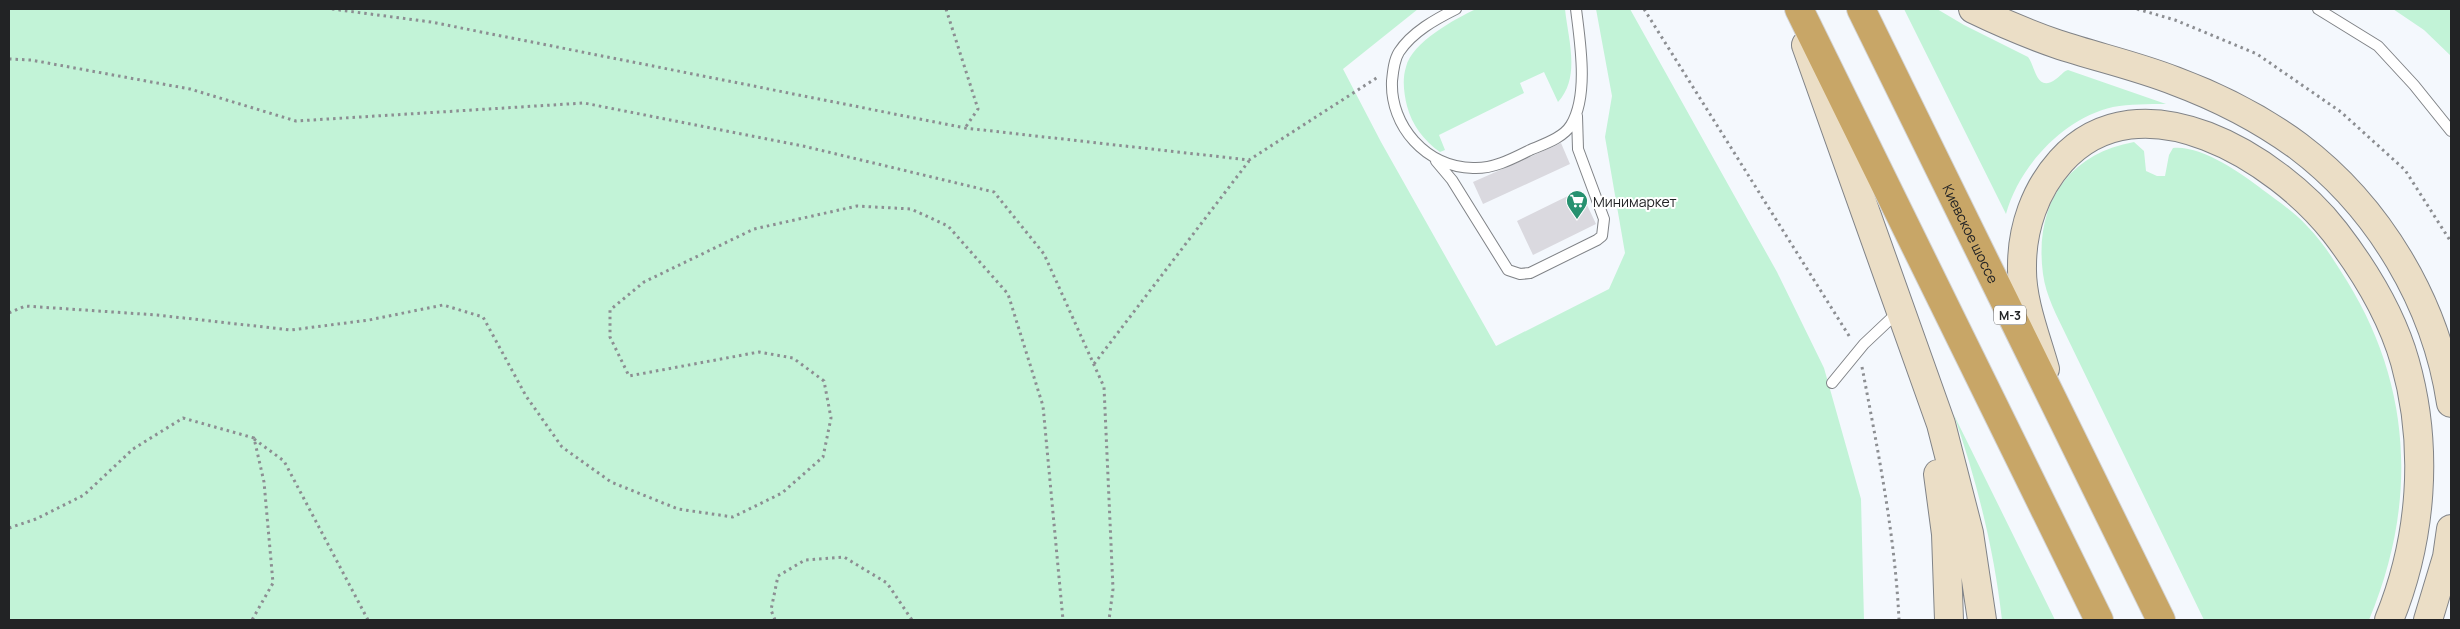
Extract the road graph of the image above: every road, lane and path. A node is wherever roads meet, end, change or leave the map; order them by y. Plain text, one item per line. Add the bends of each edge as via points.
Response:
1 (332, 9) edge
2 (946, 9) edge
3 (1456, 9) edge
4 (1576, 9) edge
5 (1644, 9) edge
6 (1793, 9) edge
7 (1799, 9) edge
8 (1861, 9) edge
9 (1973, 9) edge
10 (2137, 9) edge
11 (2318, 9) edge
12 (9, 59) edge
13 (1379, 74) dead end
14 (1577, 109) junction
15 (965, 128) junction
16 (2451, 131) edge
17 (1434, 158) junction
18 (1250, 160) junction
19 (2451, 242) edge
20 (1900, 311) junction
21 (9, 313) edge
22 (1911, 340) junction
23 (1859, 351) junction
24 (1094, 364) junction
25 (2448, 370) edge
26 (1832, 383) dead end
27 (2451, 402) edge
28 (2054, 404) junction
29 (254, 438) junction
30 (9, 528) edge
31 (2451, 529) edge
32 (252, 620) edge
33 (368, 620) edge
34 (774, 620) edge
35 (912, 620) edge
36 (1062, 620) edge
37 (1109, 620) edge
38 (1899, 620) edge
39 (1950, 620) edge
40 (1982, 620) edge
41 (2099, 620) edge
42 (2161, 620) edge
43 (2389, 620) edge
44 (2428, 620) edge

1 - 15 path via 431,22
2 - 15 path via 978,109
3 - 17 lane via 1408,40 1394,64 1392,96 1396,113 1411,137
4 - 14 lane via 1581,59
5 - 23 path
6 - 20 main road
7 - 41 highway
8 - 28 highway, Киевское шоссе / М-3
9 - 25 main road via 2055,43 2174,80 2256,119 2298,146 2367,213 2393,248 2426,314
10 - 19 path via 2175,20 2257,54 2342,112 2405,170
11 - 16 lane via 2378,46
12 - 24 path via 31,60 190,89 296,121 584,103 803,146 994,192 1044,254
13 - 18 path via 1378,79
14 - 17 lane via 1565,132 1490,167 1474,169
14 - 17 lane via 1578,149 1604,219 1604,229 1598,240 1530,273 1508,270 1452,180
15 - 18 path
18 - 24 path
20 - 22 main road
20 - 23 lane
21 - 36 path via 25,306 157,315 291,330 369,320 443,305 482,317 526,396 562,447 611,482 678,509 734,517 782,493 823,457 831,418 824,381 793,358 759,352 629,376 610,337 610,310 644,282 754,229 856,206 912,209 948,226 1008,294 1043,406
22 - 39 main road via 1942,494
22 - 40 main road via 1941,424 1957,484
23 - 26 lane
23 - 38 path via 1894,553
24 - 37 path via 1104,387 1113,589
25 - 27 main road
28 - 42 highway, Киевское шоссе / М-3
28 - 43 main road via 2026,298 2022,266 2030,213 2055,168 2067,155 2098,134 2136,124 2184,128 2261,166 2303,199 2335,232 2385,312 2405,362 2418,429 2418,491 2410,556
29 - 30 path via 183,418 133,449 84,495
29 - 32 path via 264,482 273,583
29 - 33 path via 284,461
31 - 44 main road via 2447,556
34 - 35 path via 771,610 778,576 805,560 844,557 887,583

